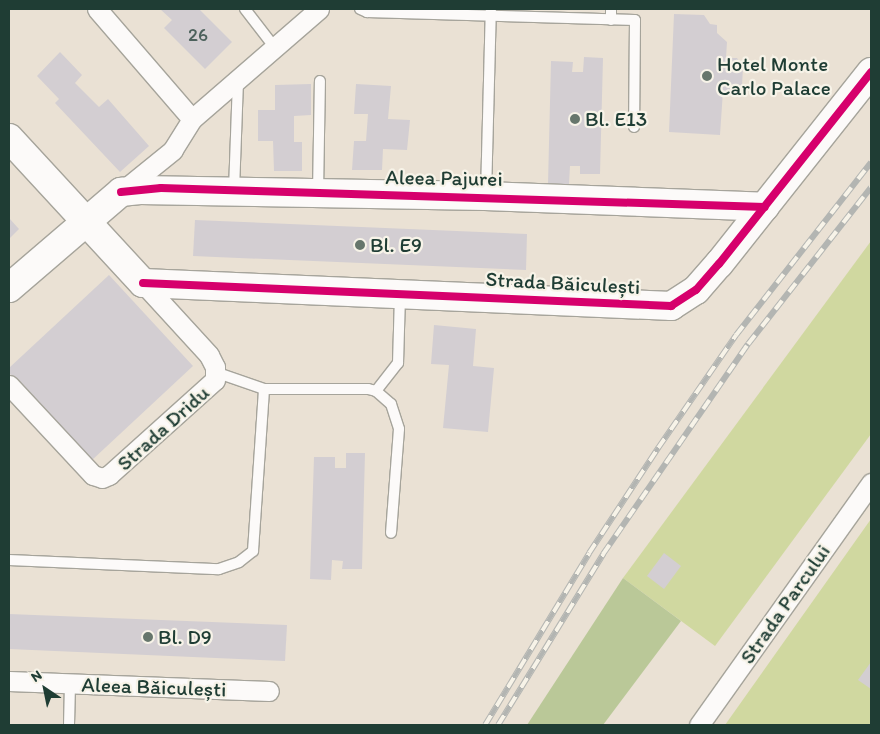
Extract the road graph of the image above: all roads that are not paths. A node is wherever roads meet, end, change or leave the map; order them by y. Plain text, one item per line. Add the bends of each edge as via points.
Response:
1 (97, 9) edge
2 (245, 9) edge
3 (319, 9) edge
4 (360, 9) edge
5 (611, 9) edge
6 (490, 12) edge
7 (611, 20) junction
8 (275, 48) junction
9 (871, 72) edge
10 (238, 80) junction
11 (320, 81) dead end
12 (192, 119) junction
13 (634, 127) dead end
14 (9, 138) edge
15 (234, 190) junction
16 (121, 192) junction
17 (318, 193) junction
18 (486, 196) junction
19 (766, 207) junction
20 (86, 222) junction
21 (143, 283) junction
22 (9, 288) edge
23 (401, 292) junction
24 (215, 372) junction
25 (9, 385) edge
26 (264, 389) junction
27 (376, 391) junction
28 (871, 483) edge
29 (390, 533) dead end
30 (9, 560) edge
31 (9, 681) edge
32 (70, 683) junction
33 (269, 691) dead end
34 (68, 725) edge
35 (700, 725) edge

1 - 12 street
2 - 8 lane
3 - 8 street
4 - 6 lane via 367,12
5 - 7 lane
6 - 7 lane
6 - 18 lane
7 - 13 lane via 635,20
8 - 10 street
9 - 19 street, Strada Băiculești
10 - 12 street
10 - 15 lane
11 - 17 lane
12 - 16 street via 173,150
14 - 20 street, Strada Dridu
15 - 16 street, Aleea Pajurei via 161,188
15 - 17 street, Aleea Pajurei
16 - 20 street
17 - 18 street, Aleea Pajurei
18 - 19 street, Aleea Pajurei
19 - 23 street, Strada Băiculești via 696,290 671,306
20 - 21 street, Strada Dridu
20 - 22 street
21 - 23 street, Strada Băiculești
21 - 24 street, Strada Dridu via 210,355
23 - 27 lane via 398,363
24 - 25 street, Strada Dridu via 213,384 102,478 92,474
24 - 26 lane
26 - 27 lane via 360,387
26 - 30 lane via 253,550 239,562 219,569
27 - 29 lane via 391,404 400,429
28 - 35 street, Strada Parcului
31 - 32 street, Aleea Băiculești
32 - 33 street, Aleea Băiculești
32 - 34 lane

